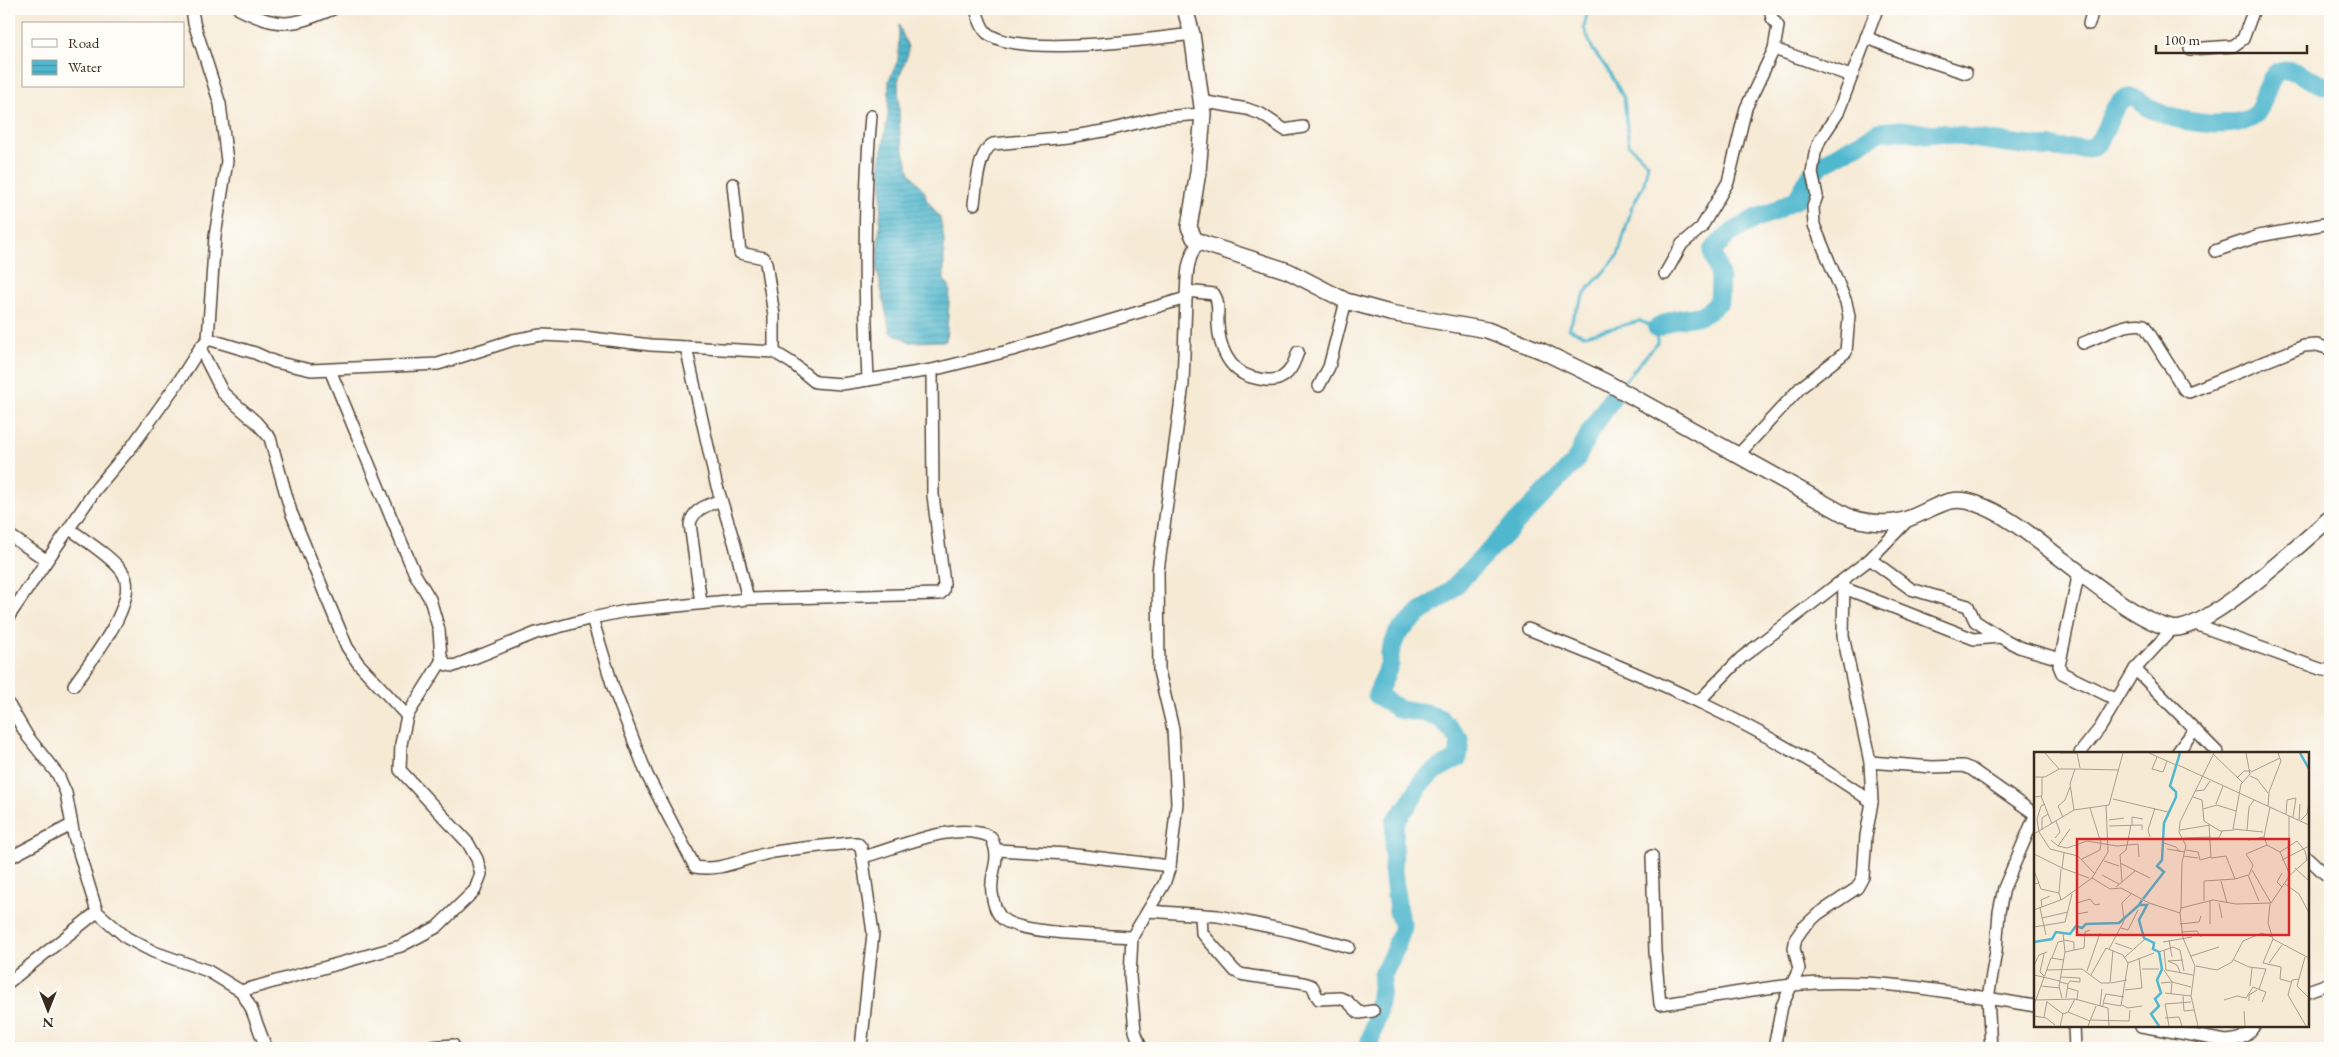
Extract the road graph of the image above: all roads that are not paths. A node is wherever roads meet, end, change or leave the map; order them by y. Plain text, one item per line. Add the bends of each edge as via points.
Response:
1 (192, 9) edge
2 (239, 9) edge
3 (333, 9) edge
4 (976, 9) edge
5 (1185, 9) edge
6 (1770, 9) edge
7 (1877, 9) edge
8 (2093, 9) edge
9 (2254, 9) edge
10 (2089, 24) dead end
11 (1192, 34) junction
12 (1866, 37) junction
13 (1774, 49) junction
14 (2190, 49) dead end
15 (1966, 73) dead end
16 (1850, 76) junction
17 (1202, 108) junction
18 (871, 116) dead end
19 (1303, 127) dead end
20 (733, 184) dead end
21 (974, 204) dead end
22 (2330, 223) edge
23 (1200, 242) junction
24 (2215, 251) dead end
25 (1665, 274) dead end
26 (1186, 295) junction
27 (1346, 301) junction
28 (2083, 343) dead end
29 (204, 344) junction
30 (686, 347) junction
31 (2330, 349) edge
32 (774, 352) junction
33 (1298, 352) dead end
34 (330, 370) junction
35 (932, 370) junction
36 (868, 380) junction
37 (1319, 386) dead end
38 (1739, 454) junction
39 (721, 500) junction
40 (2330, 518) edge
41 (1909, 519) junction
42 (70, 529) junction
43 (9, 535) edge
44 (1870, 559) junction
45 (46, 560) junction
46 (2079, 572) junction
47 (1844, 584) junction
48 (748, 599) junction
49 (701, 603) junction
50 (9, 616) edge
51 (592, 618) junction
52 (2196, 624) junction
53 (2173, 628) junction
54 (1528, 629) dead end
55 (2000, 637) junction
56 (2060, 659) junction
57 (442, 660) junction
58 (2135, 669) junction
59 (2330, 671) edge
60 (74, 685) dead end
61 (2115, 699) junction
62 (1700, 701) junction
63 (9, 705) edge
64 (406, 716) junction
65 (2194, 730) junction
66 (2081, 752) edge
67 (2178, 752) edge
68 (2217, 752) edge
69 (1870, 762) junction
70 (1872, 802) junction
71 (2034, 814) edge
72 (2034, 817) edge
73 (71, 825) junction
74 (997, 850) junction
75 (1652, 856) dead end
76 (863, 857) junction
77 (9, 858) edge
78 (2309, 859) edge
79 (1170, 866) junction
80 (2330, 875) edge
81 (1148, 911) junction
82 (97, 912) junction
83 (1202, 915) junction
84 (1132, 937) junction
85 (1349, 947) dead end
86 (9, 982) edge
87 (2330, 983) edge
88 (1793, 984) junction
89 (2309, 991) edge
90 (241, 992) junction
91 (1988, 998) junction
92 (2034, 1006) edge
93 (1373, 1011) dead end
94 (2074, 1027) edge
95 (2147, 1027) edge
96 (2253, 1027) edge
97 (453, 1045) dead end
98 (266, 1048) edge
99 (420, 1048) edge
100 (860, 1048) edge
101 (1141, 1048) edge
102 (1774, 1048) edge
103 (1991, 1048) edge
104 (2075, 1048) edge

1 - 29 street via 220,104 227,161 215,236
2 - 3 street via 273,22 291,24
4 - 11 street via 988,34 1011,44 1112,43
5 - 11 street
6 - 13 street via 1778,26
7 - 12 street
8 - 10 street
9 - 14 street via 2243,39 2233,46
11 - 17 street
12 - 15 street via 1900,52
12 - 16 street
13 - 16 street
13 - 25 street via 1746,108 1728,182 1701,228 1682,244
16 - 38 street via 1838,113 1820,140 1812,173 1817,196 1813,207 1814,225 1849,316 1846,352 1800,388
17 - 19 street via 1247,109 1285,130
17 - 21 street via 1109,130 993,144 987,148 981,162
17 - 23 street via 1198,172 1189,227
18 - 36 street via 863,282
20 - 32 street via 740,253 764,258 766,263 774,315
22 - 24 street via 2259,236
23 - 26 street via 1188,264
23 - 27 street via 1288,271
26 - 33 street via 1214,294 1218,303 1221,346 1236,369 1246,375 1260,380 1277,379 1290,370
26 - 35 street via 1012,350
26 - 79 street via 1183,384 1158,571 1159,671 1173,729 1177,803
27 - 37 street via 1328,367
27 - 38 street via 1390,313 1487,330 1542,351
28 - 31 street via 2124,327 2144,324 2189,392 2304,346
29 - 34 street via 296,368
29 - 42 street
29 - 64 street via 223,393 256,422 274,446 291,512 347,647
30 - 32 street
30 - 34 street via 541,335 513,340 438,364
30 - 39 street
32 - 36 street via 815,382 842,384
34 - 57 street via 401,542 430,599 439,630
35 - 36 street
35 - 48 street via 933,495 943,591 925,596
38 - 41 street via 1850,518 1884,523
39 - 48 street
39 - 49 street via 698,510 691,518
40 - 52 street via 2246,590
41 - 44 street
41 - 46 street via 1955,499 1977,504 2016,524
42 - 45 street
42 - 60 street via 122,571 128,584 121,615
43 - 45 street
44 - 47 street
44 - 55 street via 1911,589 1968,606 1975,621
45 - 50 street
46 - 53 street via 2146,618
46 - 56 street
47 - 55 street via 1974,639
47 - 62 street via 1741,658
47 - 69 street via 1843,636
48 - 49 street
49 - 51 street
51 - 57 street via 536,633 454,666
51 - 76 street via 613,687 647,776 695,867 708,870 722,868 770,853 850,843 857,843
52 - 53 street
52 - 59 street
53 - 58 street
54 - 62 street
55 - 56 street via 2019,647
56 - 61 street via 2062,673
57 - 64 street
58 - 61 street
58 - 65 street
61 - 66 street via 2100,728
62 - 70 street via 1804,756
63 - 73 street via 28,737 58,775 66,793
64 - 90 street via 400,770 468,843 478,859 481,874 475,890 437,926 402,946
65 - 67 street
65 - 68 street
69 - 70 street
69 - 71 street via 1963,766
70 - 88 street via 1861,882 1818,914 1800,933 1794,948 1799,969
72 - 91 street via 2004,888
73 - 77 street
73 - 82 street
74 - 76 street via 991,837 979,831 966,830 941,833
74 - 79 street
74 - 84 street via 991,891 1002,919 1014,925 1059,932
75 - 88 street via 1660,1004
76 - 100 street via 873,932
78 - 80 street
79 - 81 street via 1164,884
81 - 83 street
81 - 84 street
82 - 86 street
82 - 90 street via 127,938 154,952 208,971
83 - 85 street via 1290,931
83 - 93 street via 1201,928 1205,937 1235,971 1284,982 1303,981 1312,986 1320,999 1340,998 1359,1013
84 - 101 street via 1130,976 1135,1031
87 - 89 street
88 - 91 street via 1892,985
88 - 102 street via 1782,1006
90 - 98 street via 251,1008
91 - 92 street
91 - 103 street
94 - 104 street
95 - 96 street via 2226,1041 2239,1040
97 - 99 street

